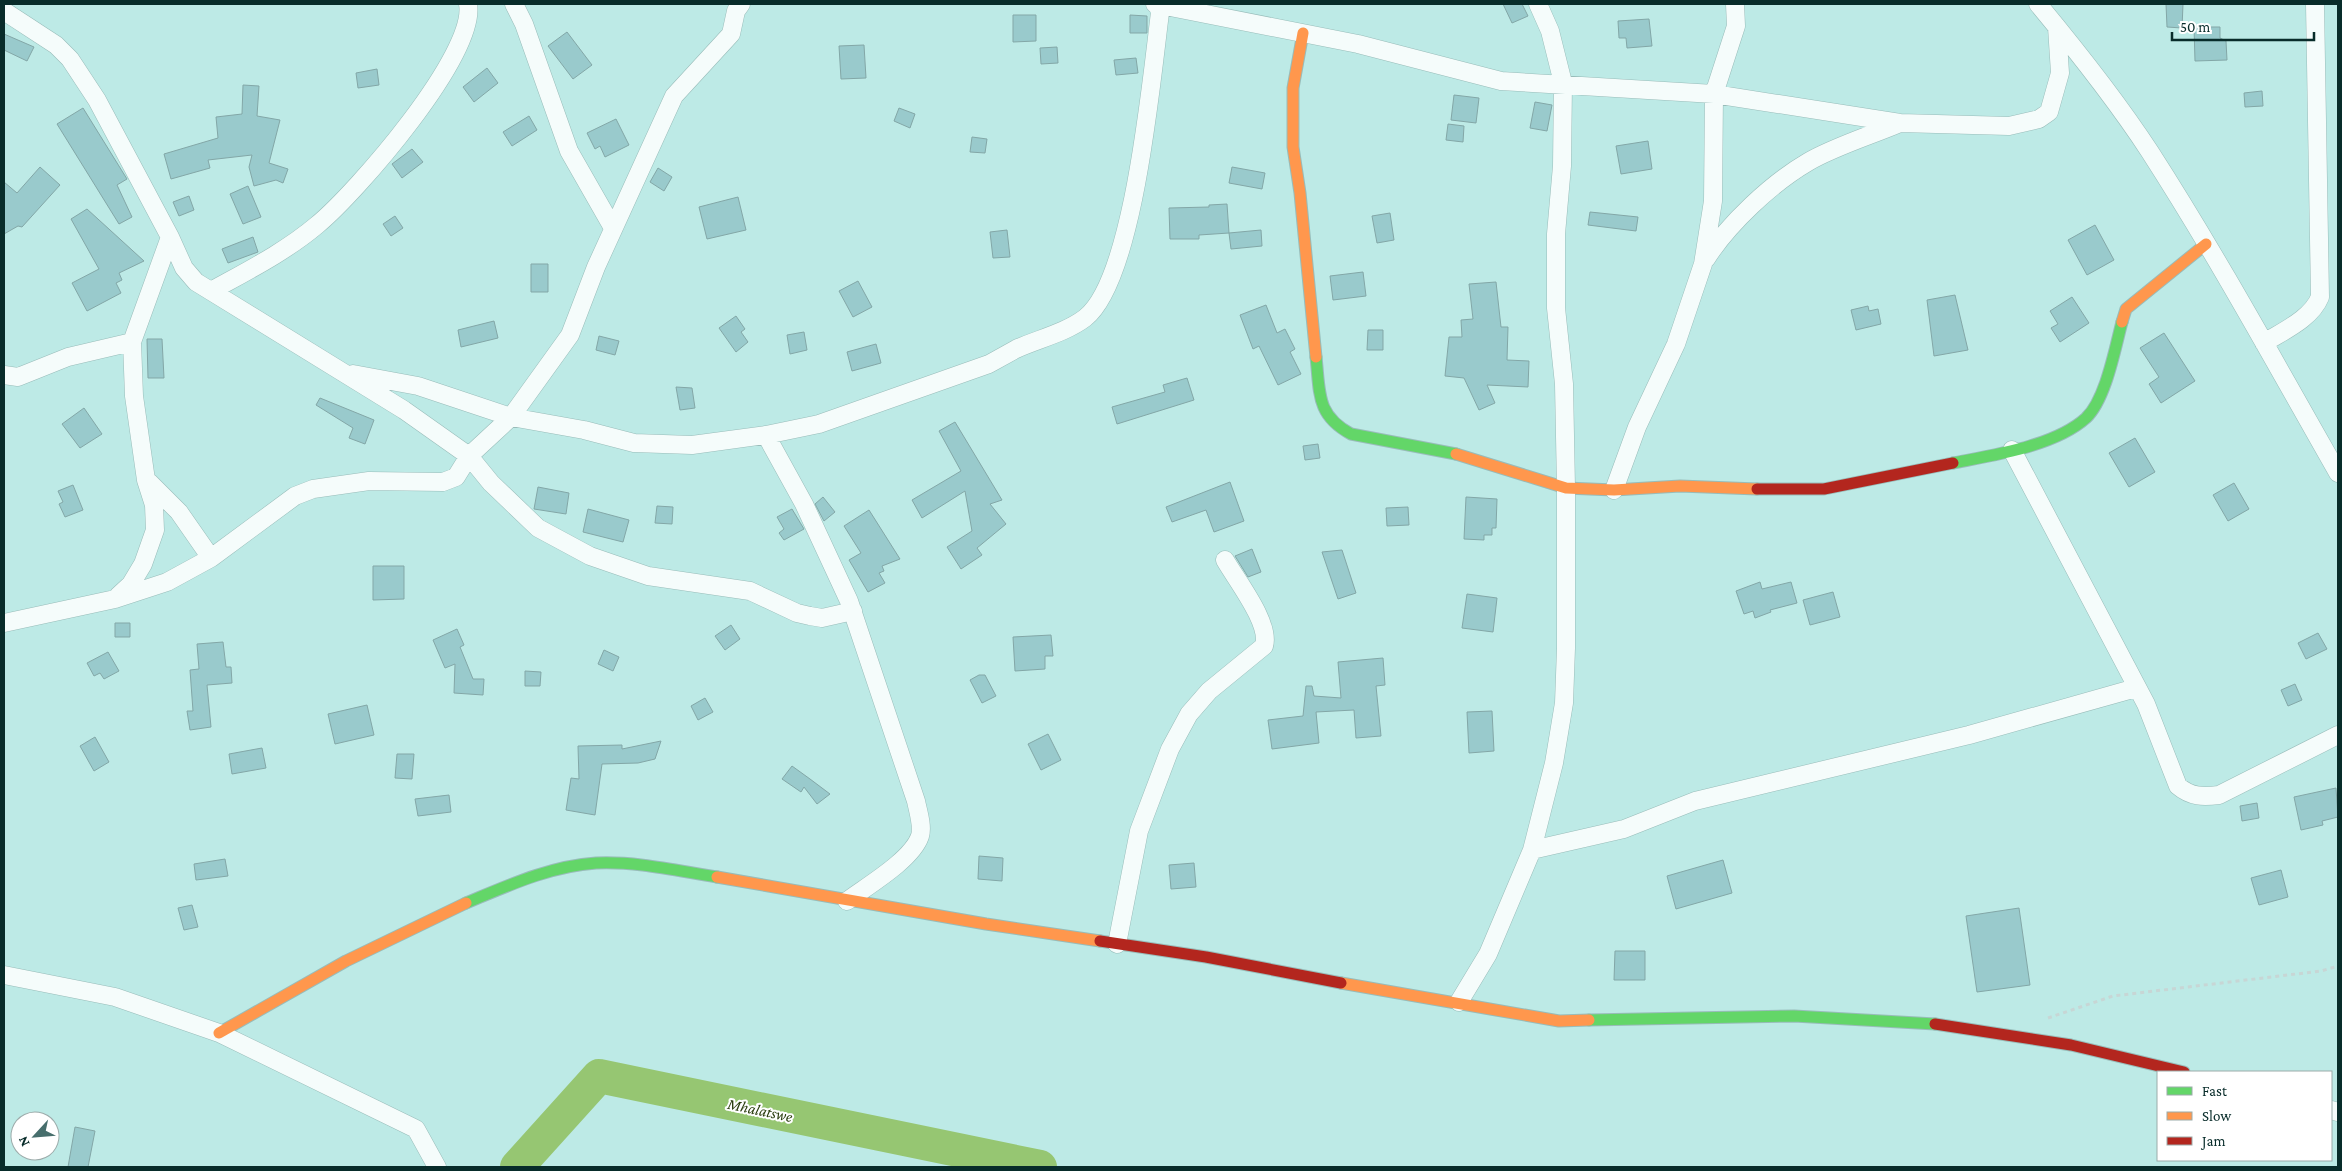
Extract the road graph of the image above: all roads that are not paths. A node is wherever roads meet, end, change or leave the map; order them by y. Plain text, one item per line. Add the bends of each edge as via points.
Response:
1 (468, 4) edge
2 (514, 4) edge
3 (1158, 4) edge
4 (1538, 4) edge
5 (1735, 4) edge
6 (2038, 4) edge
7 (2315, 4) edge
8 (736, 6) edge
9 (4, 12) edge
10 (2057, 27) junction
11 (1303, 33) junction
12 (1563, 83) junction
13 (1714, 94) junction
14 (1900, 123) junction
15 (613, 228) junction
16 (170, 237) junction
17 (2206, 244) junction
18 (1703, 264) junction
19 (210, 291) junction
20 (132, 342) junction
21 (2264, 344) junction
22 (345, 372) junction
23 (4, 375) edge
24 (510, 417) junction
25 (766, 435) junction
26 (2012, 450) junction
27 (469, 456) junction
28 (2338, 473) edge
29 (146, 480) junction
30 (1566, 488) junction
31 (1614, 490) junction
32 (211, 558) junction
33 (1225, 560) dead end
34 (115, 599) junction
35 (852, 611) junction
36 (4, 623) edge
37 (2136, 688) junction
38 (2338, 735) edge
39 (1532, 850) junction
40 (847, 901) junction
41 (1118, 944) junction
42 (4, 975) edge
43 (1459, 1002) junction
44 (219, 1032) junction
45 (2180, 1071) edge
46 (437, 1167) edge

1 - 19 street via 464,31 433,92 368,174 317,225 272,256
2 - 15 street via 569,151
3 - 11 street
3 - 25 street via 1134,200 1116,262 1098,304 1085,318 1070,327 989,364 819,424
4 - 12 street via 1550,30
5 - 13 street via 1736,26
6 - 10 street
7 - 21 street via 2320,297 2308,314
8 - 15 street via 731,34 674,96
9 - 16 street via 56,45 70,59 96,100
10 - 14 street via 2060,72 2049,112 2039,119 2009,126
10 - 17 street via 2150,152
11 - 12 street via 1501,81
11 - 30 street via 1293,88 1293,147 1321,405 1327,418 1351,434 1470,457
12 - 13 street
12 - 30 street via 1556,308 1564,384
13 - 14 street
13 - 18 street via 1713,201
14 - 18 street via 1808,162 1758,200 1717,242
15 - 24 street via 570,334
16 - 19 street via 184,268 196,282
16 - 20 street
17 - 21 street
17 - 26 street via 2126,309 2105,386 2087,418 2055,438
18 - 31 street via 1676,344 1637,427
19 - 22 street
20 - 23 street via 68,357 18,376
20 - 29 street via 134,396
21 - 28 street
22 - 24 street via 418,386
22 - 27 street
24 - 25 street via 634,443 692,445
24 - 27 street
25 - 35 street via 804,504
26 - 31 street via 1824,489 1680,486
26 - 37 street
27 - 32 street via 456,477 443,482 369,481 313,489 296,496
27 - 35 street via 491,483 538,528 590,556 648,576 750,591 810,616 822,618
29 - 32 street via 179,512
29 - 34 street via 154,505 155,530 143,564 131,584
30 - 31 street
30 - 39 street via 1564,703 1554,763
32 - 34 street via 168,582
33 - 41 street via 1262,622 1267,638 1264,646 1209,691 1189,714 1170,749 1139,831
34 - 36 street
35 - 40 street via 916,801 921,826 920,836 911,851
37 - 38 street via 2146,704 2178,786 2186,793 2202,797 2219,795
37 - 39 street via 1969,735 1695,801 1624,829
39 - 43 street via 1488,954
40 - 41 street
40 - 44 street via 637,865 597,863 546,871 422,921 323,972
41 - 43 street
42 - 44 street via 115,997
43 - 45 street via 1559,1021 1794,1016 1942,1024 2071,1045
44 - 46 street via 416,1129

